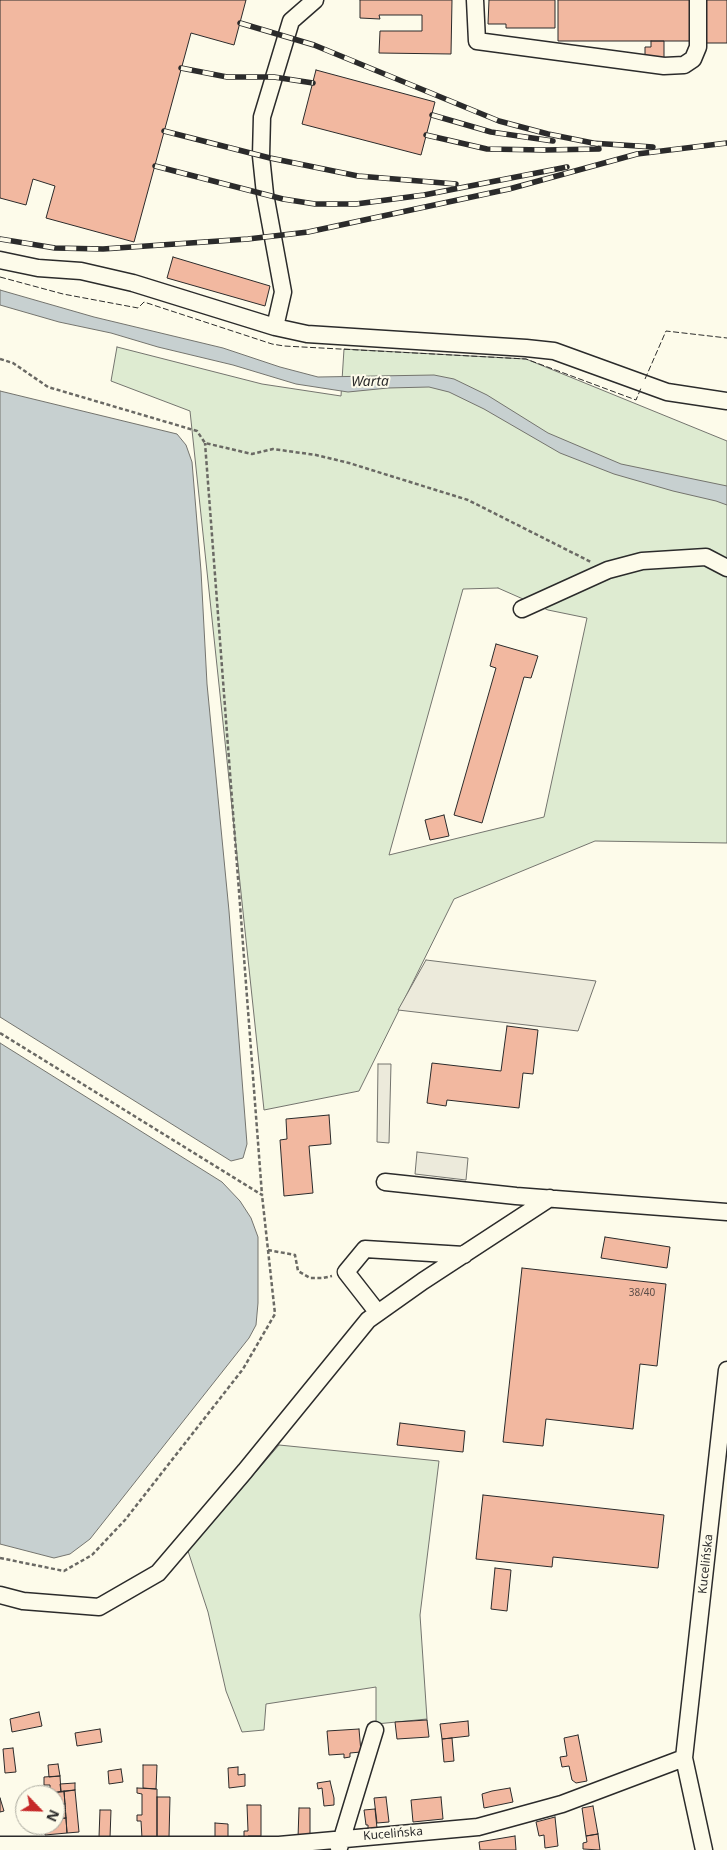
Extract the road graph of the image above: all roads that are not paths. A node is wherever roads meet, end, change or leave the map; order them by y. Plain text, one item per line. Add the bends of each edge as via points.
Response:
1 (315, 0) edge
2 (475, 0) edge
3 (698, 0) edge
4 (0, 260) edge
5 (275, 328) junction
6 (727, 401) edge
7 (727, 568) edge
8 (522, 609) dead end
9 (385, 1182) dead end
10 (550, 1198) junction
11 (727, 1212) edge
12 (464, 1255) junction
13 (378, 1313) junction
14 (727, 1370) edge
15 (721, 1484) edge
16 (0, 1595) edge
17 (375, 1730) dead end
18 (684, 1758) junction
19 (340, 1844) edge
20 (0, 1845) edge
21 (704, 1850) edge

1 - 5 street via 291,21 262,116 261,156 265,194 283,292
2 - 3 street via 477,41 664,66 684,65 693,59 698,47
4 - 5 street via 38,268 81,271 133,283
5 - 6 street via 307,334 554,352 667,392
7 - 8 street via 706,557 642,561 608,570
9 - 10 street
10 - 11 street
10 - 12 street
12 - 13 street
12 - 13 street via 365,1249 346,1272
13 - 16 street via 368,1320 158,1573 99,1607 23,1601
14 - 15 street, Kucelińska
15 - 18 street, Kucelińska
17 - 19 street
18 - 19 street, Kucelińska via 562,1804 478,1827
18 - 21 street, Kucelińska
19 - 20 street, Kucelińska

